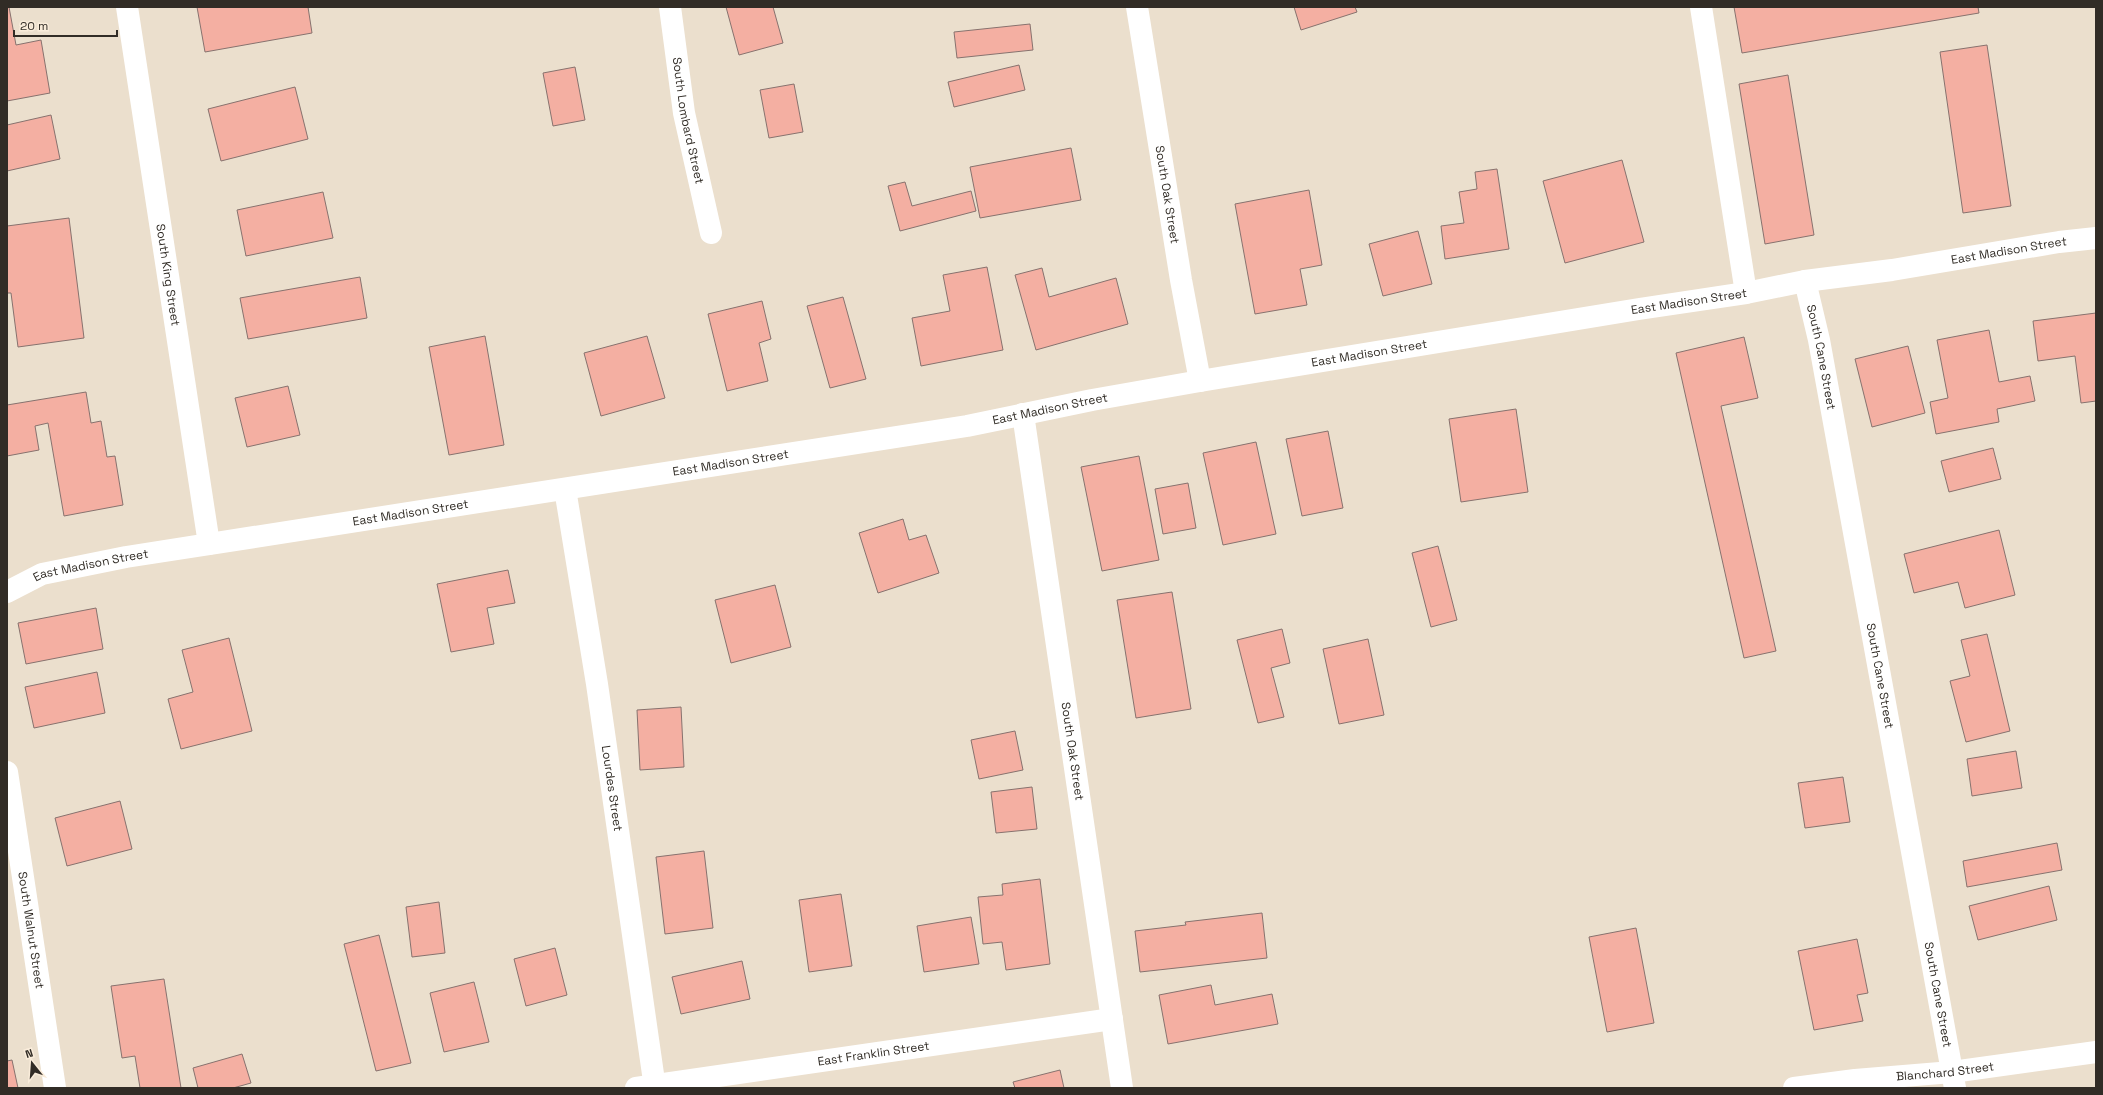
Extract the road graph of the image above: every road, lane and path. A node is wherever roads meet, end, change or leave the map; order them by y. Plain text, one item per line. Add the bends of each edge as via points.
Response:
1 (127, 7) edge
2 (670, 7) edge
3 (1137, 7) edge
4 (1701, 7) edge
5 (711, 233) dead end
6 (2096, 238) edge
7 (1805, 281) junction
8 (1746, 293) junction
9 (1200, 381) junction
10 (1023, 414) junction
11 (565, 490) junction
12 (209, 544) junction
13 (7, 592) edge
14 (7, 772) edge
15 (1112, 1019) junction
16 (2096, 1052) edge
17 (1954, 1080) edge
18 (649, 1087) edge
19 (55, 1088) edge
20 (1122, 1088) edge
21 (1794, 1088) edge

1 - 12 street, South King Street
2 - 5 street, South Lombard Street via 684,113
3 - 9 street, South Oak Street
4 - 8 street
6 - 7 street, East Madison Street
7 - 8 street, East Madison Street
7 - 17 street, South Cane Street via 1819,340
8 - 9 street, East Madison Street via 1639,308
9 - 10 street, East Madison Street
10 - 11 street, East Madison Street via 967,426
10 - 15 street, South Oak Street
11 - 12 street, East Madison Street
11 - 18 street, Lourdes Street via 597,684
12 - 13 street, East Madison Street via 126,556 42,574
14 - 19 street, South Walnut Street
15 - 18 street, East Franklin Street
15 - 20 street, South Oak Street
16 - 17 street, Blanchard Street
17 - 21 street, Blanchard Street via 1854,1080

